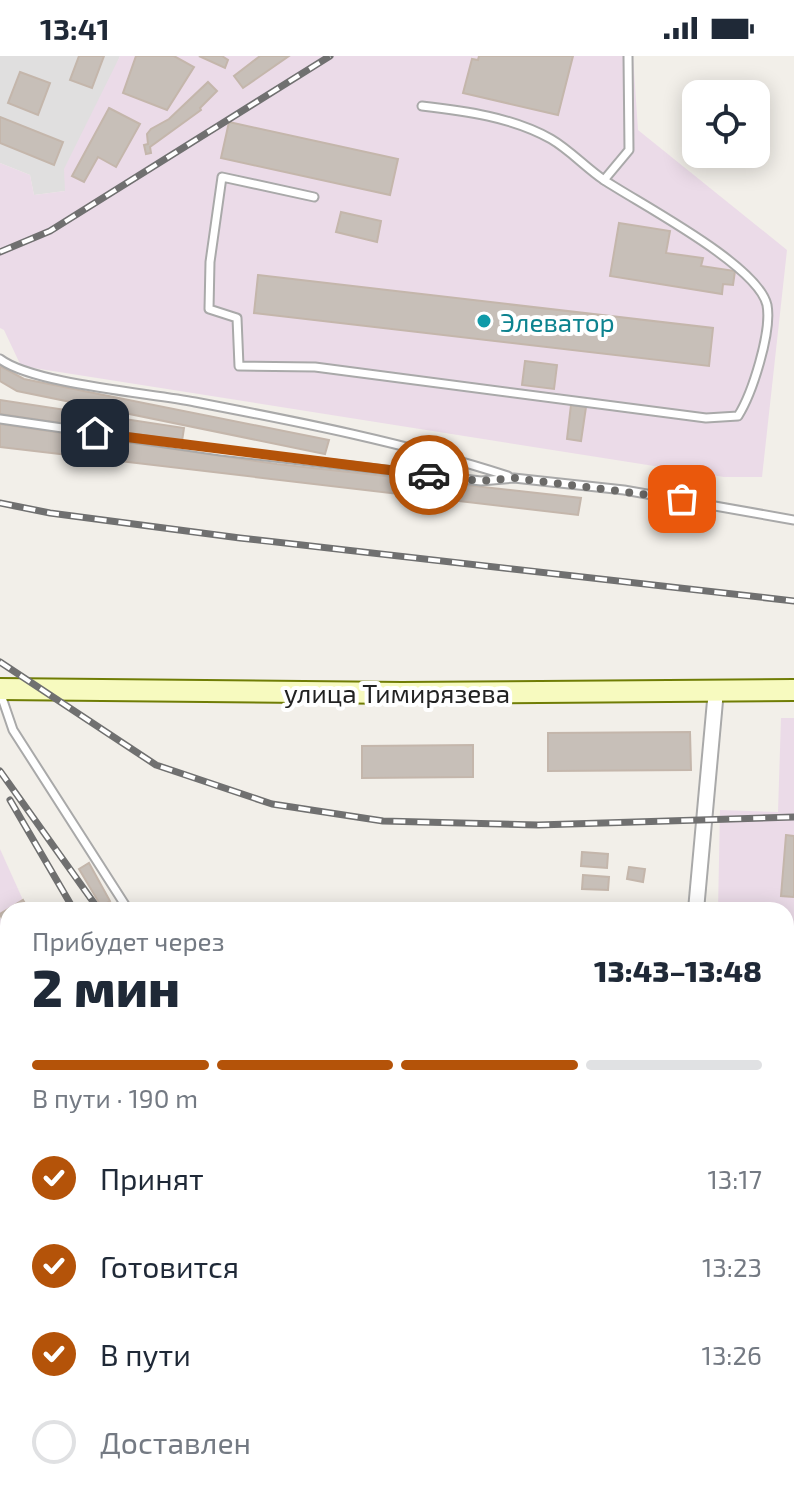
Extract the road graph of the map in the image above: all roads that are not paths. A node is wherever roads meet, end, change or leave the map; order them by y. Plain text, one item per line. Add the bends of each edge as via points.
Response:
1 (628, 56) edge
2 (422, 106) dead end
3 (604, 180) junction
4 (314, 197) dead end
5 (0, 359) edge
6 (0, 419) edge
7 (514, 478) junction
8 (794, 520) edge
9 (716, 690) junction
10 (794, 690) edge
11 (0, 691) edge
12 (123, 902) edge
13 (697, 902) edge

1 - 3 lane via 629,150
2 - 3 lane via 468,112 551,139
3 - 4 lane via 745,272 767,304 749,399 738,416 706,418 315,367 239,366 237,318 209,309 222,177
5 - 7 lane via 31,374 375,439
6 - 7 lane via 481,481
7 - 8 lane via 624,490
9 - 10 main road, улица Тимирязева
9 - 11 main road, улица Тимирязева
9 - 13 street
11 - 12 lane via 13,730

